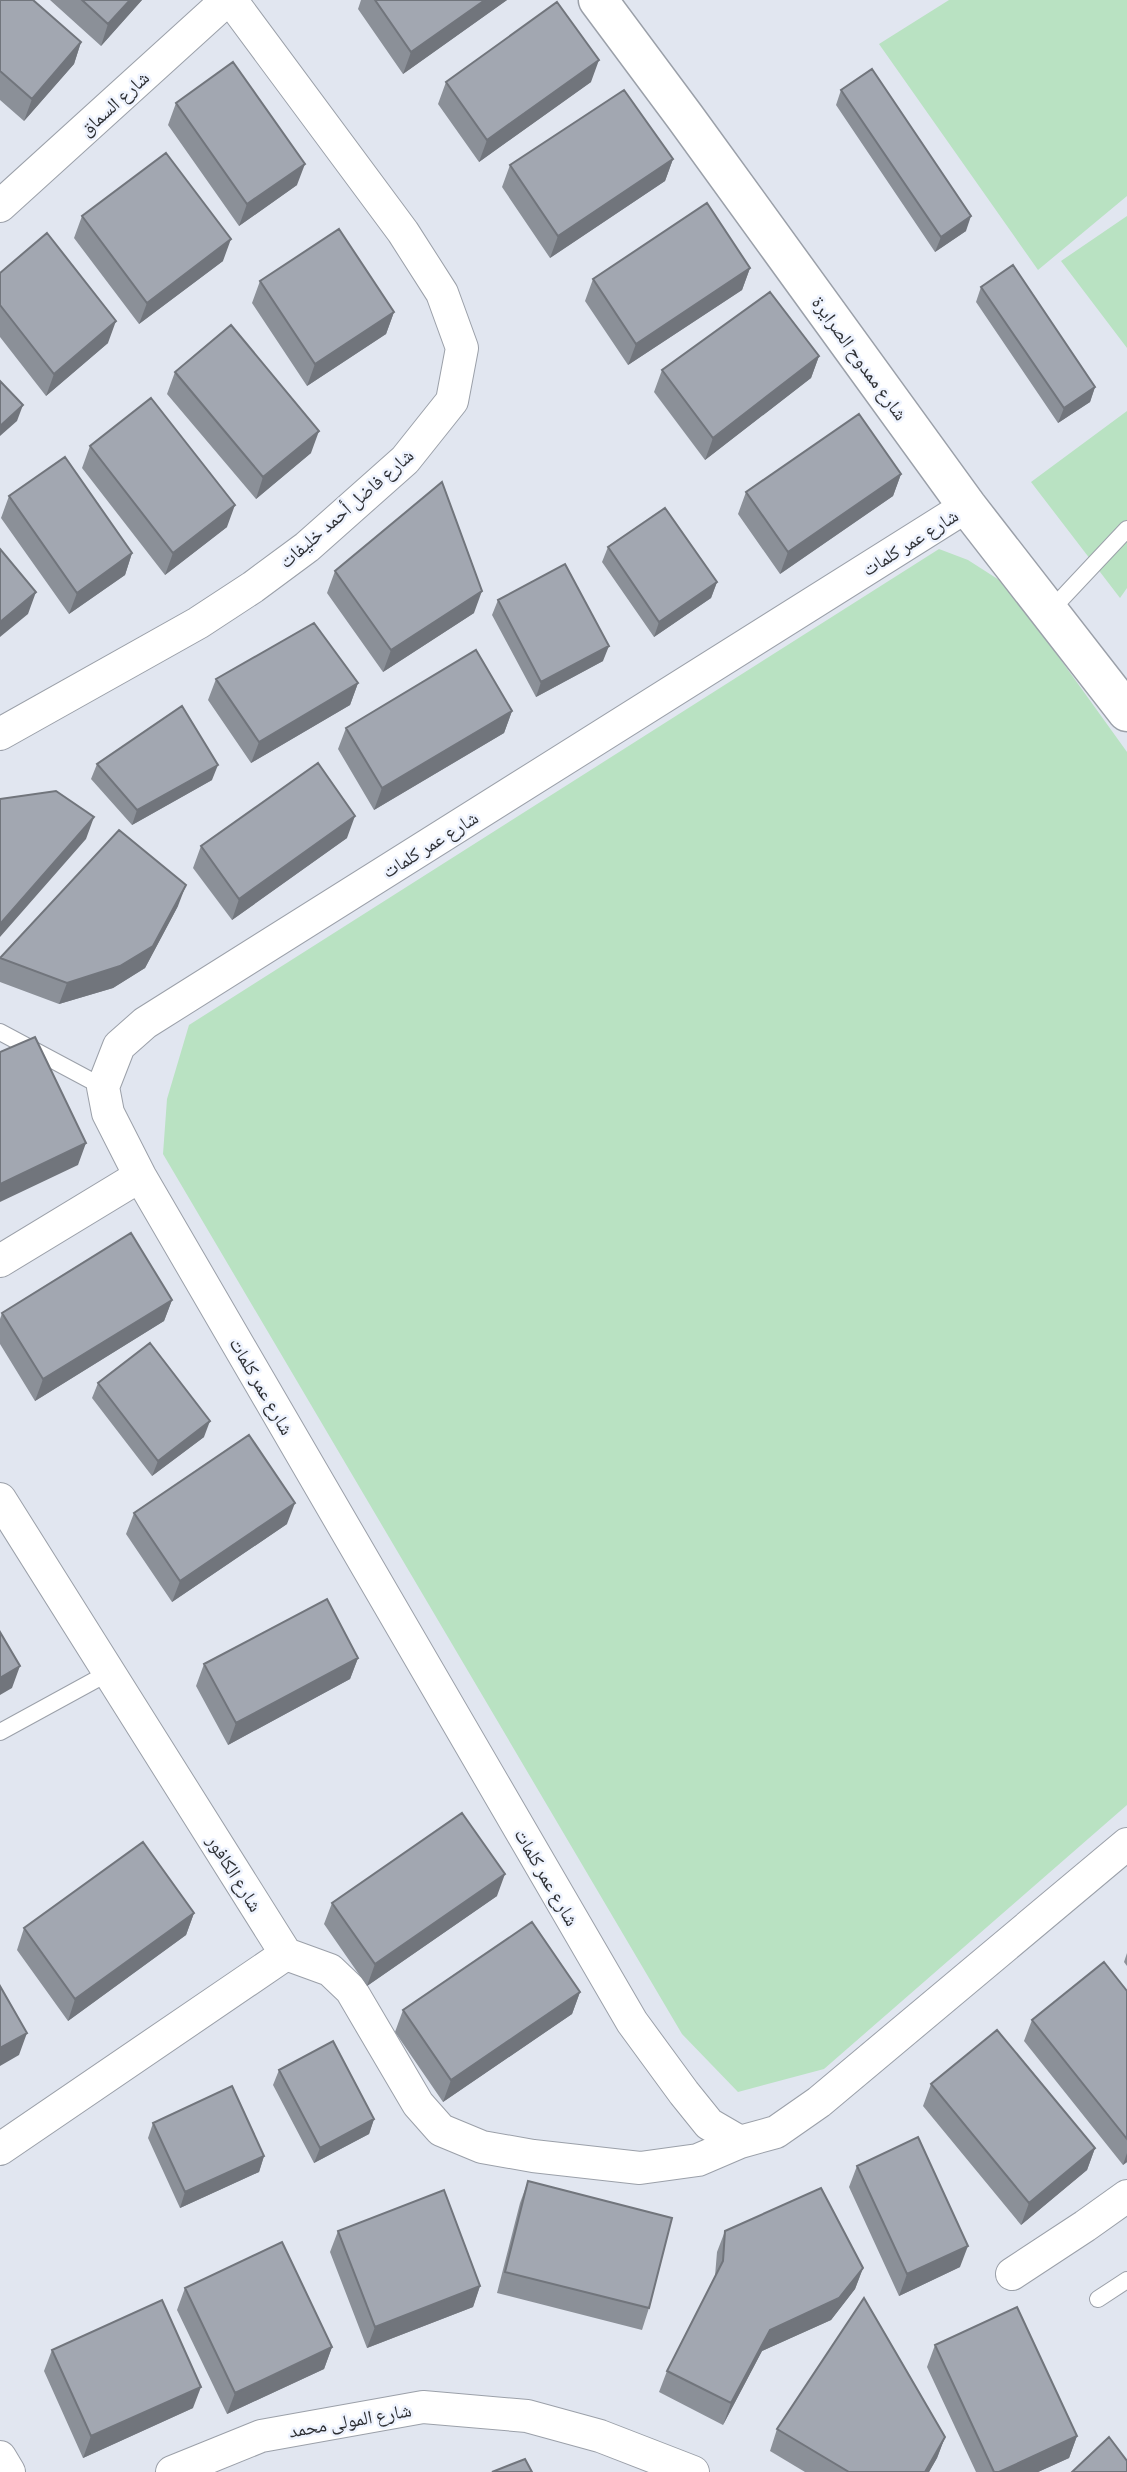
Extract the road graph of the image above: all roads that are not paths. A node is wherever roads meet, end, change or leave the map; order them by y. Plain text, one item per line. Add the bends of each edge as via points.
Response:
1 (229, 0) edge
2 (598, 0) edge
3 (0, 206) edge
4 (967, 506) junction
5 (1127, 529) edge
6 (1049, 612) junction
7 (1127, 712) edge
8 (0, 734) edge
9 (0, 1032) edge
10 (24, 1045) junction
11 (0, 1056) edge
12 (103, 1087) junction
13 (140, 1176) junction
14 (0, 1261) edge
15 (0, 1499) edge
16 (108, 1673) junction
17 (0, 1732) edge
18 (1127, 1844) edge
19 (286, 1954) junction
20 (740, 2142) junction
21 (0, 2149) edge
22 (1127, 2196) edge
23 (1012, 2274) dead end
24 (1127, 2280) edge
25 (1098, 2299) dead end
26 (0, 2457) edge
27 (220, 2463) edge
28 (9, 2472) edge
29 (172, 2472) edge
30 (693, 2472) edge

1 - 3 street, شارع السماق
1 - 8 street, شارع فاضل أحمد خليفات via 403,232 442,293 462,348 452,401 405,460 307,547 198,623
2 - 4 street, شارع ممدوح الصرايرة
4 - 6 street, شارع ممدوح الصرايرة
4 - 12 street, شارع عمر كلمات via 145,1023 119,1046
5 - 6 lane
6 - 7 street, شارع ممدوح الصرايرة
9 - 10 lane
10 - 11 lane
10 - 12 lane
12 - 13 street, شارع عمر كلمات via 108,1113
13 - 14 street
13 - 20 street, شارع عمر كلمات via 632,2022 709,2124
15 - 16 street, شارع الكافور
16 - 17 lane
16 - 19 street, شارع الكافور
18 - 20 street via 819,2102 776,2132
19 - 20 street via 330,1970 351,1990 418,2104 440,2130 451,2135 508,2152 640,2168 698,2160
19 - 21 street
22 - 23 street
24 - 25 lane
26 - 28 street
27 - 29 street, شارع المولى محمد
27 - 30 street, شارع المولى محمد via 261,2436 423,2407 527,2416 600,2435

